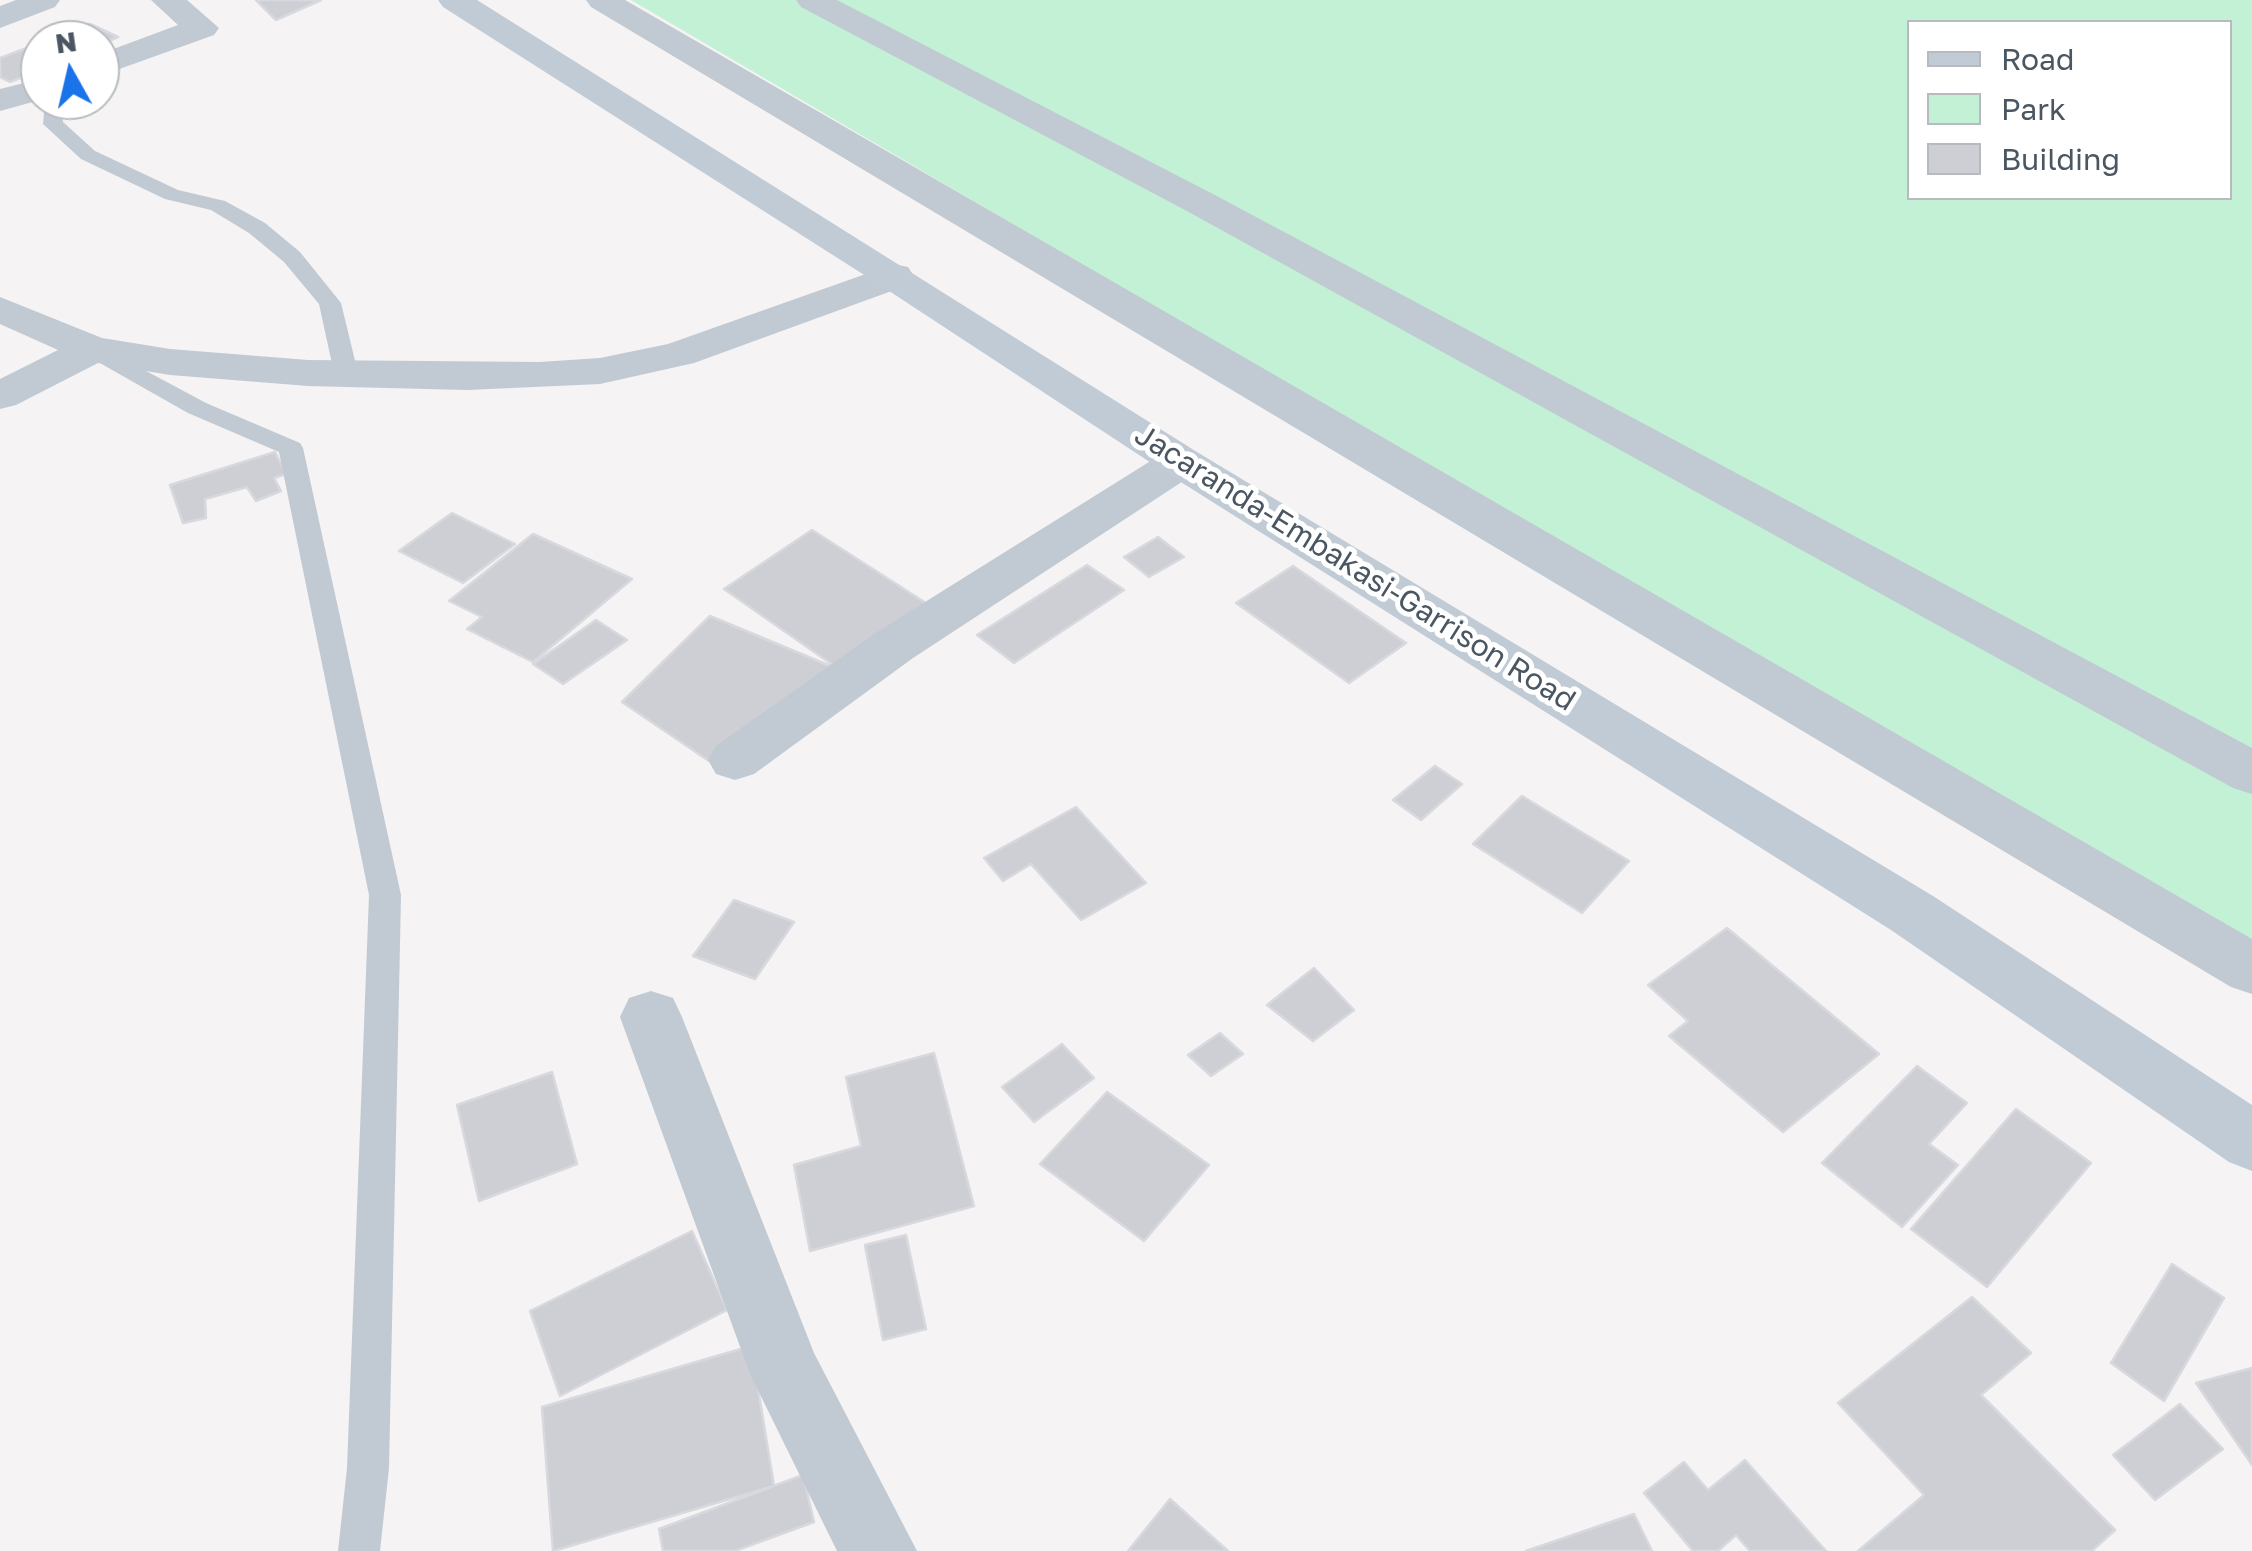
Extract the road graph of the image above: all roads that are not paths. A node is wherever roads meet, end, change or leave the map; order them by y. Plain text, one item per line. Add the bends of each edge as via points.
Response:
1 (44, 0) edge
2 (167, 0) edge
3 (454, 0) edge
4 (602, 0) edge
5 (812, 0) edge
6 (0, 18) edge
7 (120, 59) edge
8 (52, 120) edge
9 (894, 276) junction
10 (0, 309) edge
11 (92, 348) junction
12 (346, 374) junction
13 (0, 396) edge
14 (1181, 462) junction
15 (735, 760) dead end
16 (2252, 773) edge
17 (2252, 969) edge
18 (651, 1017) dead end
19 (2252, 1141) edge
20 (359, 1551) edge
21 (878, 1551) edge

1 - 6 street
2 - 7 street via 202,28
3 - 9 street, Jacaranda-Embakasi-Garrison Road
4 - 17 street
5 - 16 street via 1199,202
8 - 12 lane via 88,155 172,195 218,206 292,256 330,303
9 - 12 street via 678,354 600,371
9 - 14 street, Jacaranda-Embakasi-Garrison Road
10 - 11 street
11 - 12 street via 230,369
11 - 13 street
11 - 20 lane via 196,408 292,448 384,895 368,1468
14 - 15 street via 894,645
14 - 19 street, Jacaranda-Embakasi-Garrison Road via 1912,913
18 - 21 street via 786,1374

